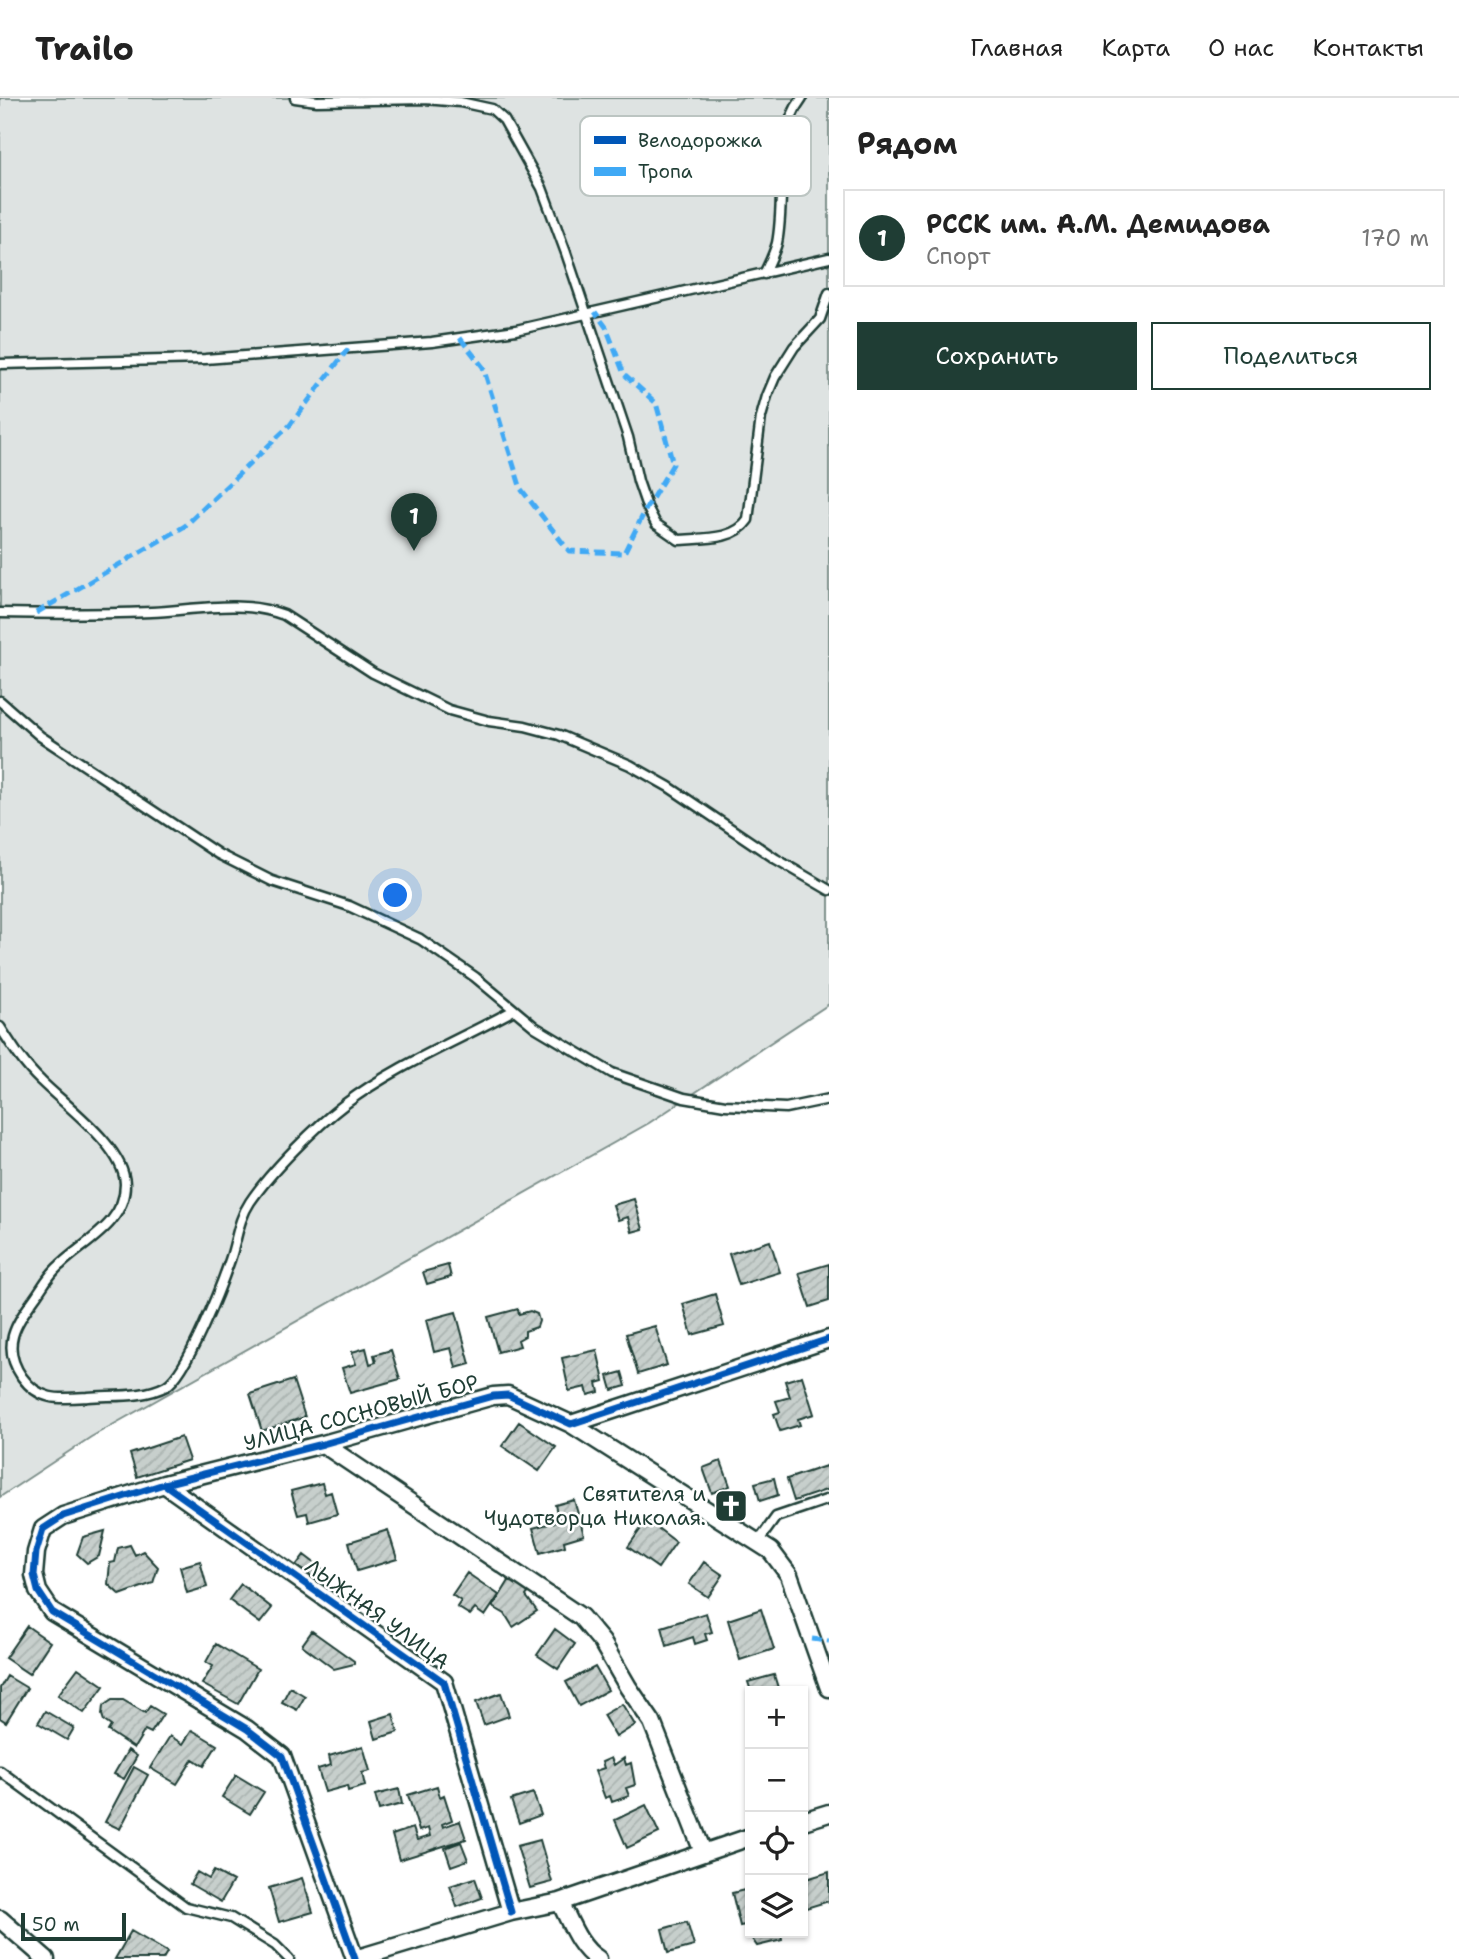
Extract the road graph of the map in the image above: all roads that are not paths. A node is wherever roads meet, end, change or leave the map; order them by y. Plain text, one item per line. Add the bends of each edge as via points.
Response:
1 (295, 98) edge
2 (802, 98) edge
3 (792, 116) edge
4 (781, 196) edge
5 (829, 258) edge
6 (764, 274) junction
7 (829, 293) edge
8 (587, 314) junction
9 (0, 364) edge
10 (0, 613) edge
11 (0, 701) edge
12 (829, 890) edge
13 (514, 1010) junction
14 (0, 1027) edge
15 (829, 1099) edge
16 (829, 1339) edge
17 (570, 1424) junction
18 (323, 1444) junction
19 (164, 1484) junction
20 (829, 1499) edge
21 (758, 1542) junction
22 (829, 1688) edge
23 (0, 1771) edge
24 (829, 1813) edge
25 (808, 1819) edge
26 (745, 1839) edge
27 (703, 1852) junction
28 (560, 1902) junction
29 (511, 1912) junction
30 (2, 1922) edge
31 (46, 1959) edge
32 (289, 1959) edge
33 (355, 1959) edge
34 (598, 1959) edge

1 - 8 lane via 425,99 492,108 504,120 542,188
2 - 3 lane
4 - 6 lane via 776,245
5 - 6 lane
6 - 8 lane
7 - 8 lane via 820,319 793,347 767,396 748,520 733,534 678,540 656,524 647,508
8 - 9 lane via 516,330 310,352
10 - 12 lane via 242,607 274,611 373,673 449,710 559,735 630,765
11 - 13 lane via 61,751 218,854 272,881 349,906 420,939
13 - 14 lane via 345,1104 295,1150 241,1217 230,1260 189,1358 167,1385 146,1392 64,1399 42,1396 26,1383 10,1352 11,1336 57,1267 113,1221 125,1185 122,1166 18,1056
13 - 15 lane via 612,1073 684,1098 756,1108 786,1108
16 - 17 street
17 - 18 street, УЛИЦА СОСНОВЫЙ БОР via 508,1395 492,1396
17 - 21 street, УЛИЦА СОСНОВЫЙ БОР
18 - 19 street, УЛИЦА СОСНОВЫЙ БОР
18 - 27 street via 581,1617 652,1722
19 - 29 street, ЛЫЖНАЯ УЛИЦА via 444,1682
19 - 33 street, УЛИЦА СОСНОВЫЙ БОР via 63,1516 43,1530 34,1575 38,1591 52,1612 282,1756
20 - 21 lane via 776,1517
21 - 22 street, УЛИЦА СОСНОВЫЙ БОР via 789,1575
23 - 32 lane via 186,1907 231,1917
24 - 25 street
26 - 27 street
27 - 28 street
28 - 29 street
28 - 34 street via 580,1940
29 - 33 street
30 - 31 street

